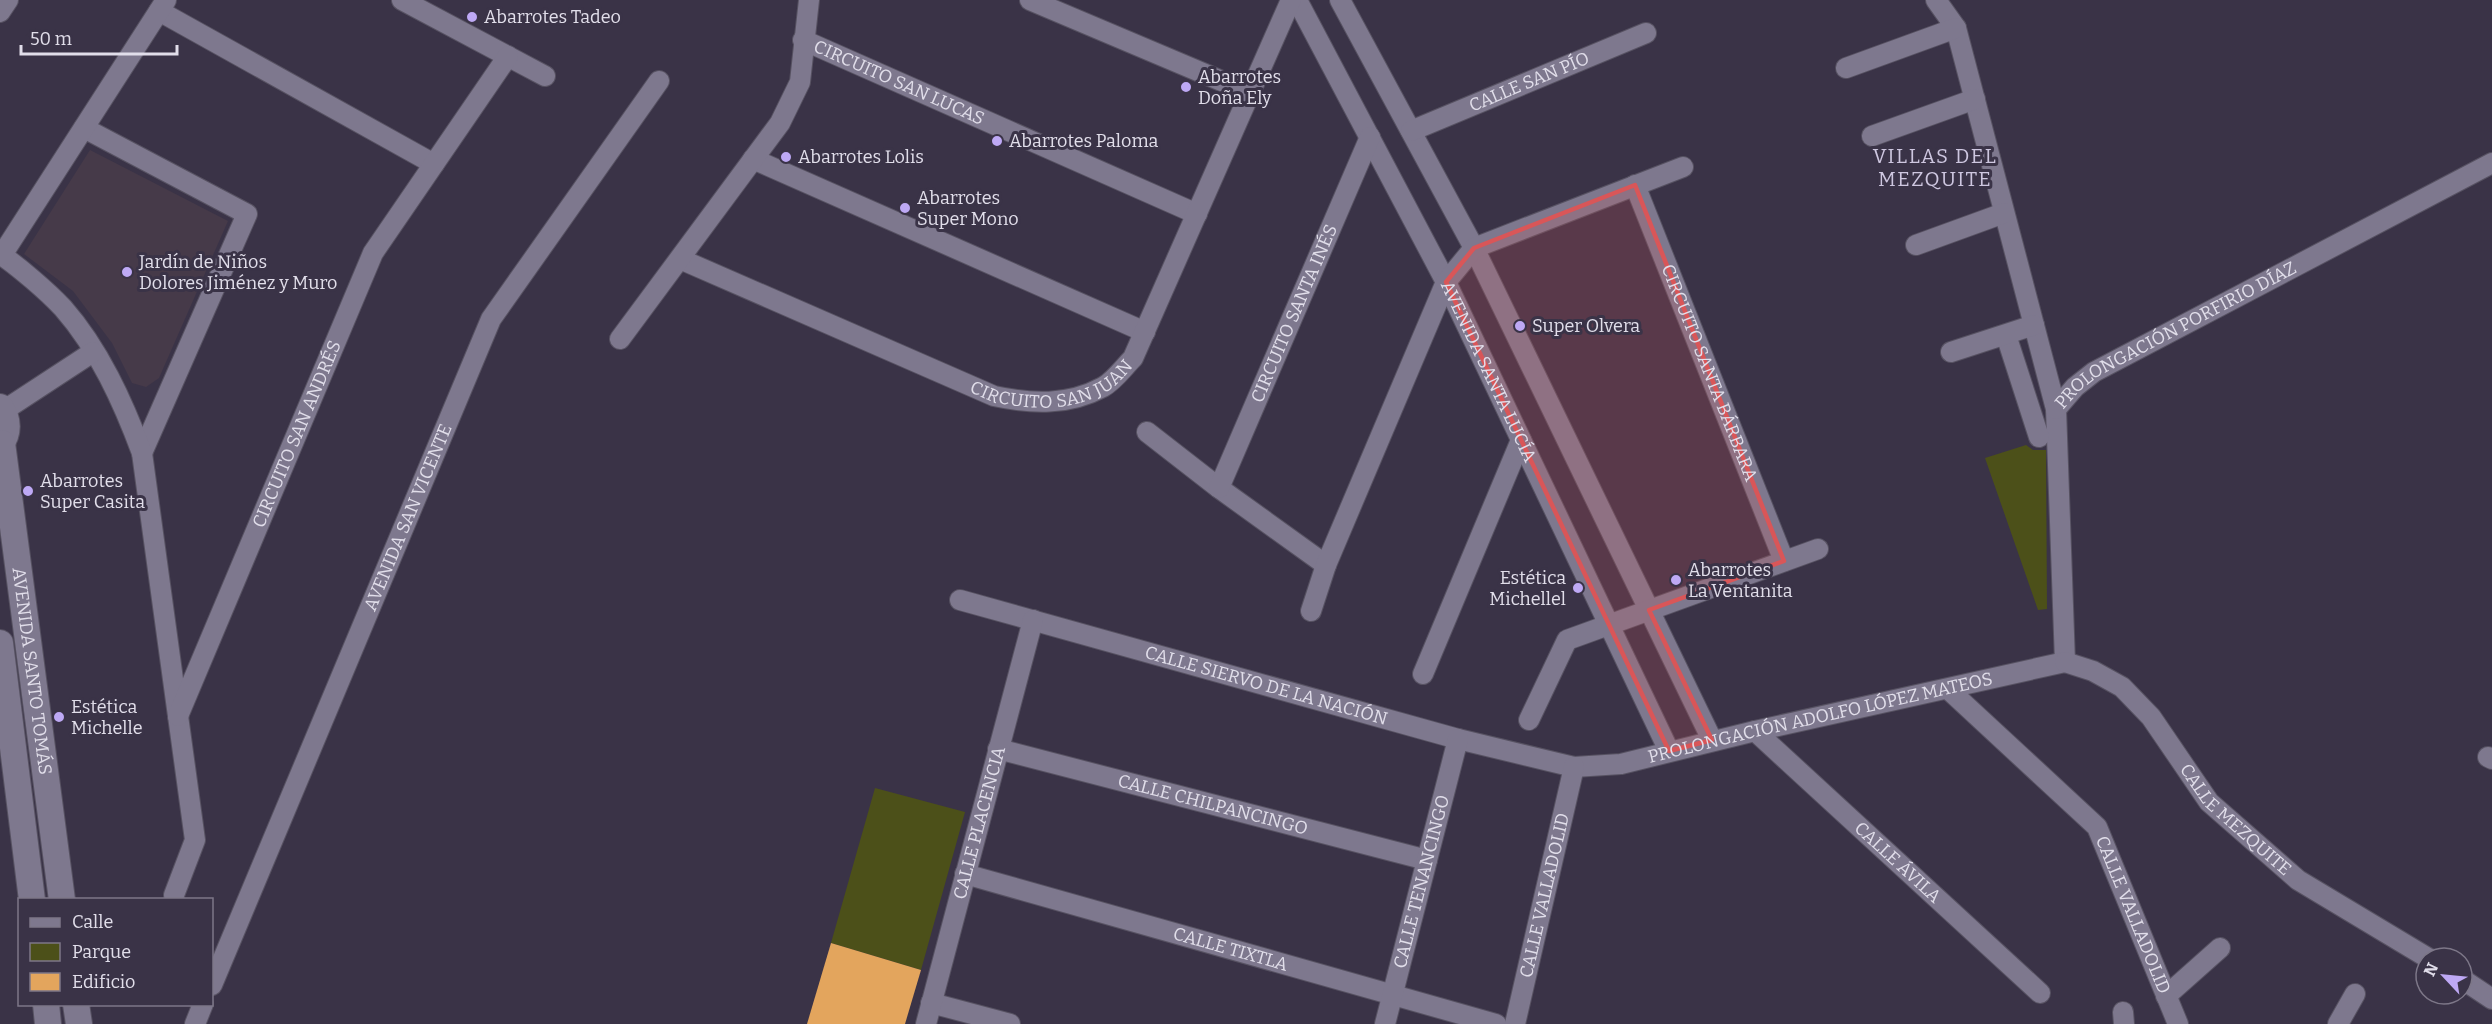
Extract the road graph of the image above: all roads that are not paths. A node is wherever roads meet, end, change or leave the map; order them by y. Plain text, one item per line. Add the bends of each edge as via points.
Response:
1 (8, 0) edge
2 (402, 0) edge
3 (809, 0) edge
4 (1030, 0) edge
5 (1291, 0) edge
6 (1297, 0) edge
7 (1340, 0) edge
8 (1936, 0) edge
9 (163, 6) edge
10 (0, 12) edge
11 (1956, 28) junction
12 (1646, 33) dead end
13 (803, 40) junction
14 (507, 56) junction
15 (1846, 68) dead end
16 (545, 76) dead end
17 (659, 81) dead end
18 (1250, 93) junction
19 (1975, 99) junction
20 (84, 128) junction
21 (1411, 131) junction
22 (1872, 136) dead end
23 (1370, 137) junction
24 (753, 159) junction
25 (2492, 163) edge
26 (434, 164) junction
27 (1683, 167) dead end
28 (1635, 185) junction
29 (2004, 213) junction
30 (1197, 214) junction
31 (1916, 245) dead end
32 (1474, 249) junction
33 (1, 254) edge
34 (680, 259) junction
35 (1446, 282) junction
36 (2034, 325) junction
37 (1145, 332) junction
38 (2006, 335) junction
39 (620, 339) dead end
40 (93, 351) junction
41 (1951, 352) dead end
42 (1, 409) edge
43 (2056, 409) junction
44 (1147, 432) dead end
45 (2039, 436) dead end
46 (1521, 440) junction
47 (1, 444) edge
48 (142, 453) junction
49 (1219, 488) junction
50 (1818, 549) dead end
51 (1784, 561) junction
52 (1326, 565) junction
53 (960, 600) dead end
54 (1649, 610) junction
55 (1311, 611) dead end
56 (1033, 620) junction
57 (1609, 625) junction
58 (0, 643) edge
59 (2065, 662) junction
60 (1423, 674) dead end
61 (1948, 688) junction
62 (178, 716) junction
63 (1529, 720) dead end
64 (1755, 731) junction
65 (1458, 739) junction
66 (1712, 740) junction
67 (998, 749) junction
68 (1669, 751) junction
69 (1574, 767) junction
70 (1428, 860) junction
71 (965, 874) junction
72 (174, 895) dead end
73 (32, 898) edge
74 (62, 898) edge
75 (2220, 948) dead end
76 (2414, 950) edge
77 (213, 983) edge
78 (2474, 987) edge
79 (2040, 993) dead end
80 (1393, 994) junction
81 (2355, 994) dead end
82 (2166, 996) junction
83 (2492, 999) edge
84 (931, 1003) junction
85 (46, 1006) edge
86 (76, 1006) edge
87 (204, 1006) edge
88 (48, 1024) edge
89 (79, 1024) edge
90 (195, 1024) edge
91 (926, 1024) edge
92 (1010, 1024) edge
93 (1385, 1024) edge
94 (1496, 1024) edge
95 (1515, 1024) edge
96 (2178, 1024) edge
97 (2338, 1024) edge

1 - 10 street
2 - 14 street
3 - 13 street, CIRCUITO SAN LUCAS
4 - 18 street
5 - 18 street
6 - 23 street, AVENIDA SANTA LUCÍA
7 - 21 street
8 - 11 street
9 - 20 street
9 - 26 street
11 - 15 street
11 - 19 street
12 - 21 street, CALLE SAN PÍO
13 - 24 street via 800,82 780,123
13 - 30 street, CIRCUITO SAN LUCAS
14 - 16 street
14 - 26 street, CIRCUITO SAN ANDRÉS
17 - 77 street, AVENIDA SAN VICENTE via 491,319
18 - 30 street
19 - 22 street
19 - 29 street
20 - 33 street
20 - 48 street via 248,214
21 - 32 street
23 - 35 street, AVENIDA SANTA LUCÍA
23 - 49 street, CIRCUITO SANTA INÉS
24 - 34 street
24 - 37 street, CIRCUITO SAN JUAN
25 - 43 street, PROLONGACIÓN PORFIRIO DÍAZ via 2094,372
26 - 62 street, CIRCUITO SAN ANDRÉS via 373,253
27 - 28 street
28 - 32 street
28 - 51 street, CIRCUITO SANTA BÁRBARA
29 - 31 street
29 - 36 street
30 - 37 street
32 - 35 street
32 - 54 street
33 - 40 street via 63,308
34 - 37 street, CIRCUITO SAN JUAN via 994,396 1014,400 1062,400 1105,386 1134,358
34 - 39 street
35 - 46 street, AVENIDA SANTA LUCÍA
35 - 52 street
36 - 38 street
36 - 43 street
38 - 41 street
38 - 45 street
40 - 42 street
40 - 48 street via 123,404
42 - 47 street, AVENIDA SANTO TOMÁS via 7,427
43 - 59 street, PROLONGACIÓN PORFIRIO DÍAZ
44 - 49 street
46 - 57 street, AVENIDA SANTA LUCÍA
46 - 60 street
47 - 74 street, AVENIDA SANTO TOMÁS
48 - 62 street
49 - 52 street
50 - 51 street
51 - 54 street
52 - 55 street
53 - 56 street, CALLE SIERVO DE LA NACIÓN
54 - 57 street
54 - 66 street
56 - 65 street, CALLE SIERVO DE LA NACIÓN
56 - 67 street, CALLE PLACENCIA
57 - 63 street via 1567,640
57 - 68 street, AVENIDA SANTA LUCÍA
58 - 73 street, AVENIDA SANTO TOMÁS
59 - 61 street, PROLONGACIÓN ADOLFO LÓPEZ MATEOS
59 - 76 street, CALLE MEZQUITE via 2093,671 2122,687 2151,717 2209,802 2298,880
61 - 64 street, PROLONGACIÓN ADOLFO LÓPEZ MATEOS
61 - 82 street, CALLE VALLADOLID via 2097,827
62 - 72 street via 195,840
64 - 66 street, PROLONGACIÓN ADOLFO LÓPEZ MATEOS
64 - 79 street, CALLE ÁVILA
65 - 69 street, CALLE SIERVO DE LA NACIÓN
65 - 70 street, CALLE TENANCINGO
66 - 68 street, PROLONGACIÓN ADOLFO LÓPEZ MATEOS
67 - 70 street, CALLE CHILPANCINGO
67 - 71 street, CALLE PLACENCIA
68 - 69 street, PROLONGACIÓN ADOLFO LÓPEZ MATEOS via 1621,764
69 - 95 street, CALLE VALLADOLID
70 - 80 street, CALLE TENANCINGO
71 - 80 street, CALLE TIXTLA
71 - 84 street, CALLE PLACENCIA
75 - 82 street
78 - 83 street
80 - 93 street, CALLE TENANCINGO
80 - 94 street, CALLE TIXTLA
81 - 97 street
82 - 96 street, CALLE VALLADOLID
84 - 91 street, CALLE PLACENCIA
84 - 92 street
85 - 88 street
86 - 89 street
87 - 90 street

